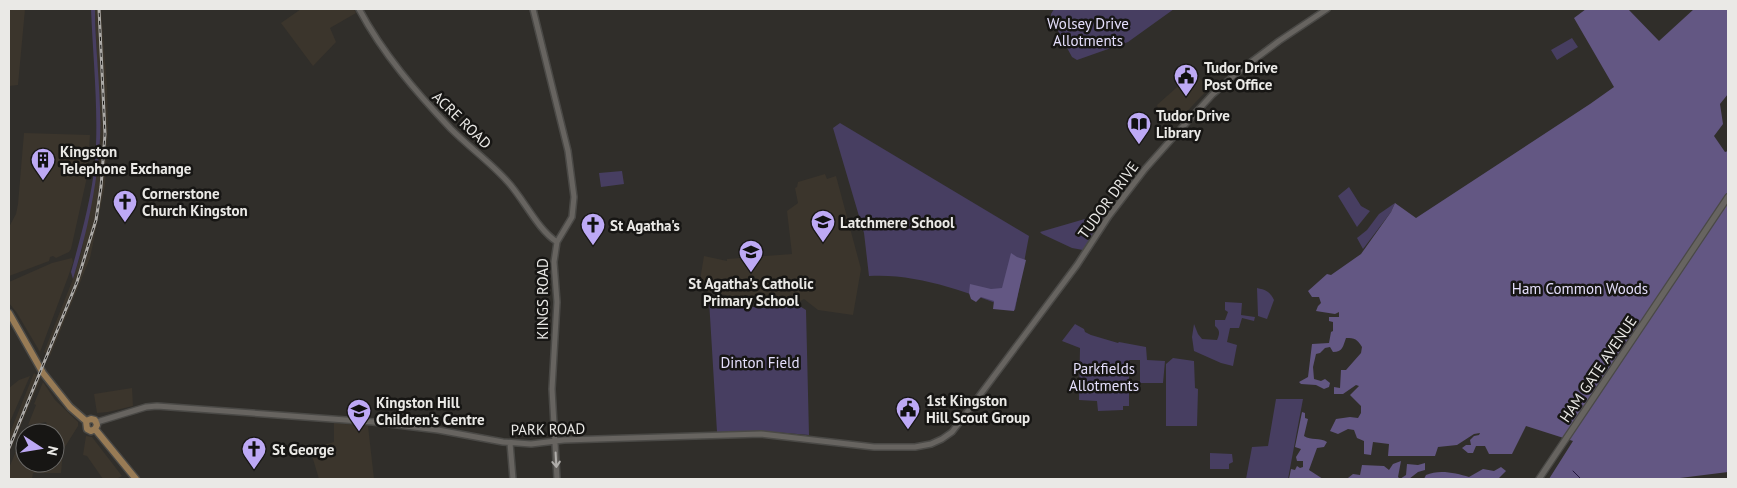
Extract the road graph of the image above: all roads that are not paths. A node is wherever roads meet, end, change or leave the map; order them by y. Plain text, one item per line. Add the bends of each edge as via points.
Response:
1 (358, 9) edge
2 (533, 9) edge
3 (1327, 9) edge
4 (1728, 197) edge
5 (557, 242) junction
6 (9, 313) edge
7 (86, 422) junction
8 (96, 422) junction
9 (95, 429) junction
10 (942, 439) joint
11 (555, 441) junction
12 (510, 443) junction
13 (136, 479) edge
14 (513, 479) edge
15 (557, 479) edge
16 (1539, 479) edge

1 - 5 street, ACRE ROAD via 417,93 508,181
2 - 5 street, KINGS ROAD via 564,135 574,197 572,218
3 - 10 street, TUDOR DRIVE via 1239,71 1177,133 1109,216 1081,260 995,377 952,432
4 - 16 main road, HAM GATE AVENUE
5 - 11 street, KINGS ROAD via 552,389
6 - 7 main road via 43,373
7 - 8 main road via 91,419
7 - 9 main road via 87,429
8 - 9 main road
8 - 12 street, PARK ROAD via 157,406 373,422
9 - 13 main road
10 - 11 street, PARK ROAD via 926,445 900,448 761,434
11 - 12 street, PARK ROAD
11 -> 15 street, KINGS ROAD
12 - 14 street

